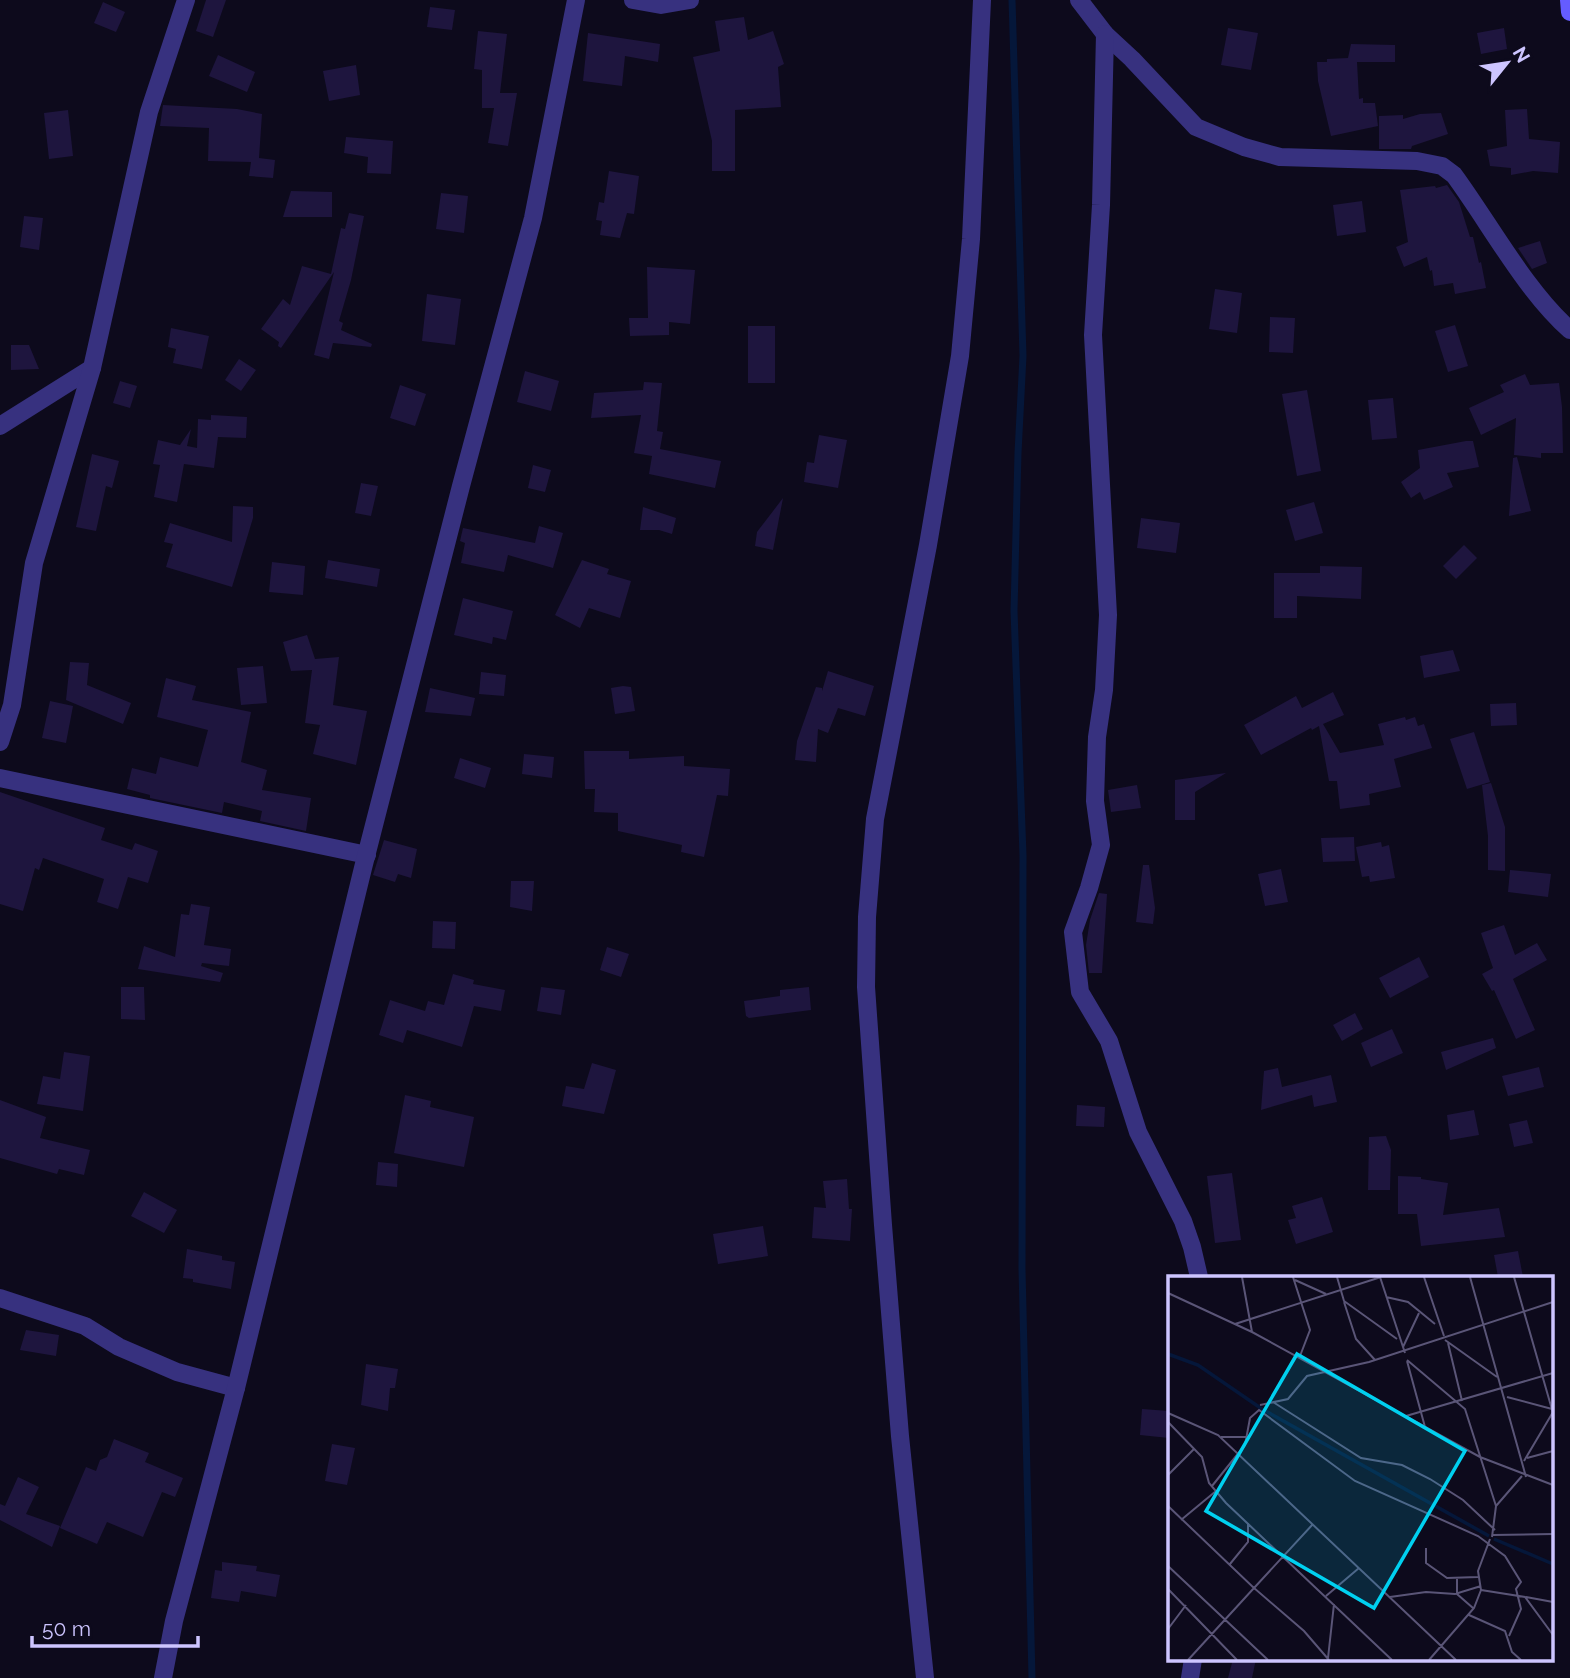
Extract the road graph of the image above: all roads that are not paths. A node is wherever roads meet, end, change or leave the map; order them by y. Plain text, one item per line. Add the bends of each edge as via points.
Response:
1 (186, 0) edge
2 (576, 0) edge
3 (633, 0) edge
4 (690, 0) edge
5 (982, 0) edge
6 (1079, 0) edge
7 (1569, 0) edge
8 (1570, 12) edge
9 (1105, 34) junction
10 (1570, 330) edge
11 (92, 368) junction
12 (0, 426) edge
13 (0, 742) edge
14 (0, 778) edge
15 (367, 855) junction
16 (1199, 1276) edge
17 (0, 1298) edge
18 (236, 1388) junction
19 (1194, 1660) edge
20 (163, 1678) edge
21 (925, 1678) edge
22 (1190, 1678) edge

1 - 11 street via 149,112
2 - 15 street via 533,218
3 - 4 street via 661,5
5 - 21 street via 971,239 960,356 875,819 867,917 866,987 883,1225
6 - 9 street
7 - 8 street
9 - 10 street via 1196,127 1244,147 1280,157 1442,166 1454,175 1556,319
9 - 16 street via 1093,334 1108,615 1097,737 1101,845 1073,932 1080,992 1109,1041 1138,1132 1184,1222
11 - 12 street
11 - 13 street via 34,563 12,705
14 - 15 street
15 - 18 street
17 - 18 street via 85,1326 119,1347 177,1372
18 - 20 street
19 - 22 street

